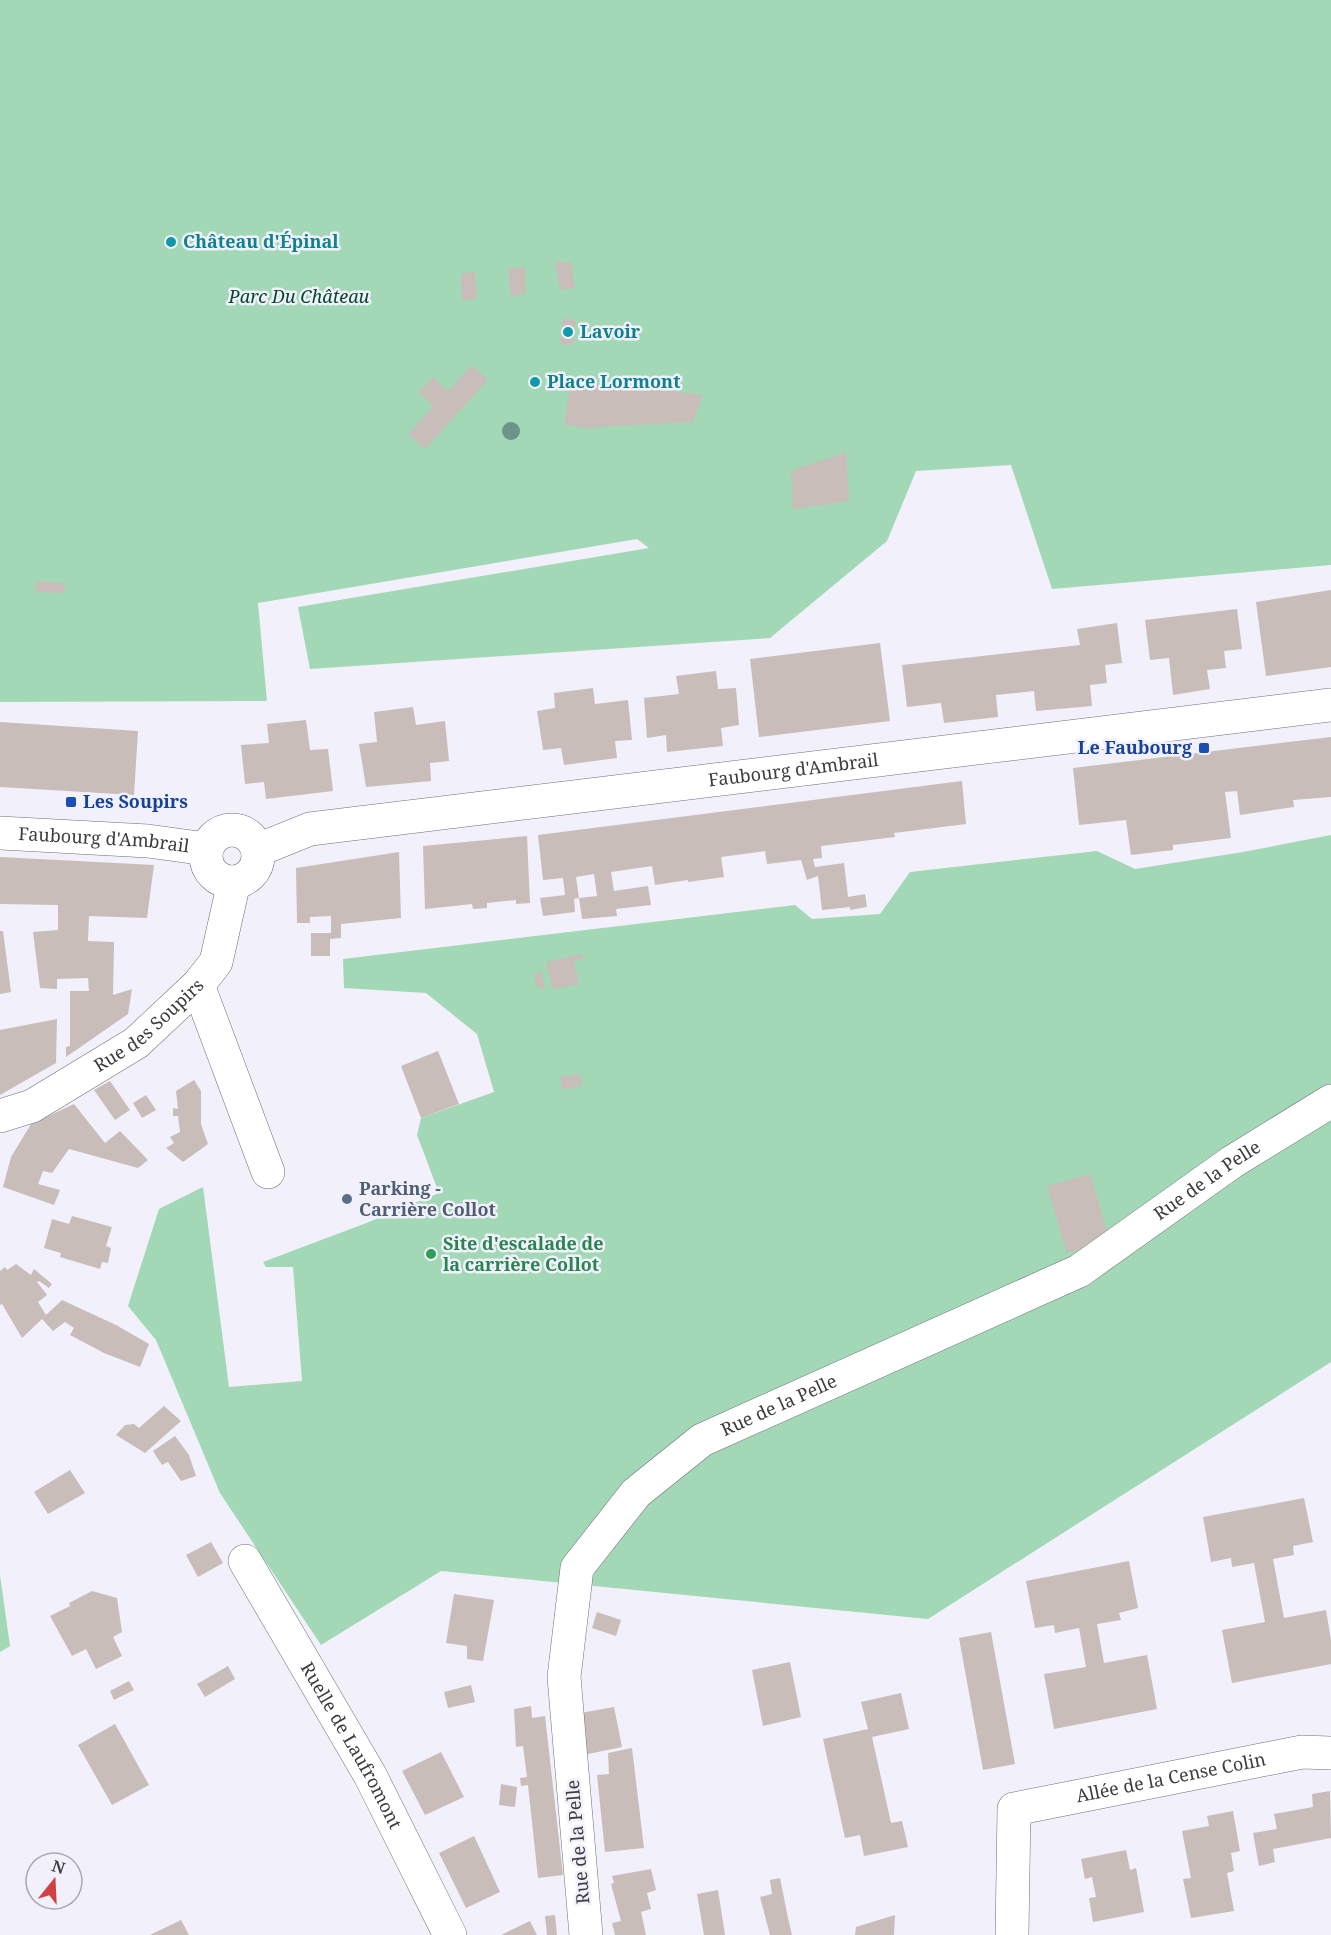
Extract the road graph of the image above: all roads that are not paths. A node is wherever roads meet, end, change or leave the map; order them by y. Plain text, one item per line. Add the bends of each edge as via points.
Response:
1 (1331, 705) edge
2 (0, 833) edge
3 (206, 849) junction
4 (258, 850) junction
5 (234, 882) junction
6 (198, 985) junction
7 (1331, 1101) edge
8 (0, 1116) edge
9 (268, 1172) dead end
10 (246, 1561) dead end
11 (1331, 1754) edge
12 (450, 1935) edge
13 (586, 1935) edge
14 (1012, 1935) edge

1 - 4 street, Faubourg d'Ambrail via 310,829
2 - 3 street, Faubourg d'Ambrail via 148,841
3 - 4 street via 215,835 232,829 246,834
3 - 5 street via 205,859 213,875
4 - 5 street via 256,868
5 - 6 street, Rue des Soupirs via 216,962
6 - 8 street, Rue des Soupirs via 136,1043 32,1106
6 - 9 street
7 - 13 street, Rue de la Pelle via 1232,1162 1079,1271 702,1440 636,1493 577,1568 564,1677
10 - 12 street, Ruelle de Laufromont via 370,1775
11 - 14 street, Allée de la Cense Colin via 1302,1752 1014,1809

